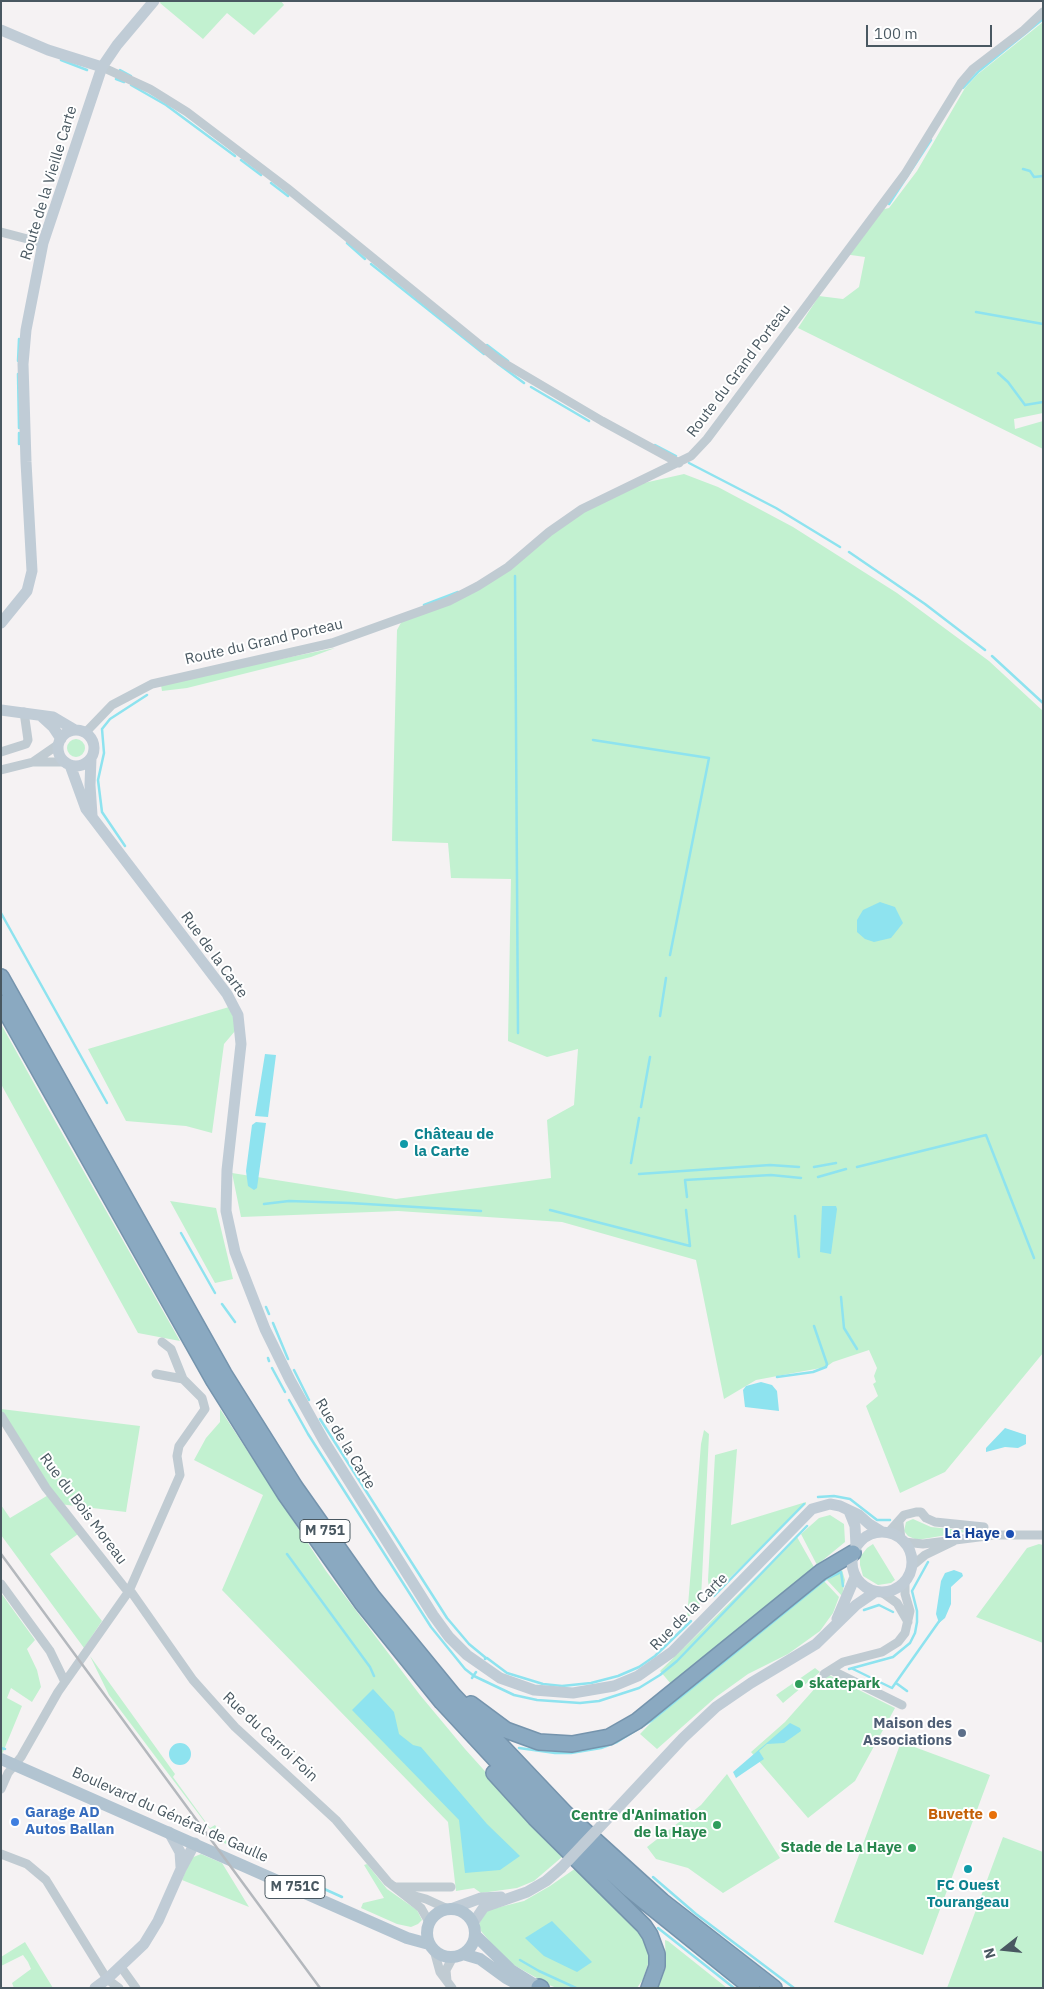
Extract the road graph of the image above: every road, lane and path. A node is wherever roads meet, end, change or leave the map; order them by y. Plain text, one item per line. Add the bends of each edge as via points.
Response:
1 (154, 1) edge
2 (1043, 12) edge
3 (1, 30) edge
4 (102, 67) junction
5 (1, 232) edge
6 (43, 243) junction
7 (679, 463) junction
8 (1, 623) edge
9 (1, 710) edge
10 (24, 712) junction
11 (41, 716) junction
12 (80, 731) junction
13 (60, 742) junction
14 (1, 752) edge
15 (92, 758) junction
16 (32, 762) junction
17 (68, 764) junction
18 (1, 770) edge
19 (92, 817) junction
20 (1, 977) edge
21 (1, 1003) edge
22 (161, 1344) dead end
23 (156, 1374) dead end
24 (183, 1379) junction
25 (1, 1416) edge
26 (849, 1511) junction
27 (899, 1523) junction
28 (984, 1527) dead end
29 (885, 1532) junction
30 (1043, 1535) edge
31 (903, 1540) junction
32 (954, 1541) junction
33 (854, 1550) junction
34 (912, 1566) junction
35 (856, 1577) junction
36 (905, 1582) junction
37 (1, 1584) edge
38 (129, 1591) junction
39 (879, 1592) junction
40 (908, 1622) junction
41 (833, 1627) junction
42 (428, 1667) junction
43 (65, 1682) junction
44 (442, 1702) junction
45 (902, 1705) dead end
46 (1, 1759) edge
47 (15, 1766) junction
48 (1, 1788) edge
49 (168, 1832) junction
50 (195, 1843) junction
51 (1, 1854) edge
52 (181, 1869) junction
53 (393, 1887) junction
54 (451, 1887) dead end
55 (404, 1893) junction
56 (510, 1897) junction
57 (450, 1909) junction
58 (428, 1924) junction
59 (474, 1929) junction
60 (395, 1931) junction
61 (432, 1947) junction
62 (458, 1955) junction
63 (120, 1967) junction
64 (107, 1979) junction
65 (449, 1984) edge
66 (95, 1988) edge
67 (119, 1988) edge
68 (136, 1988) edge
69 (536, 1988) edge
70 (649, 1988) edge
71 (752, 1988) edge
72 (774, 1988) edge

1 - 4 street, Route de la Vieille Carte
2 - 7 street, Route du Grand Porteau via 973,69 961,83 905,174 707,439
3 - 4 street via 48,50
4 - 6 street, Route de la Vieille Carte
4 - 7 street via 150,89 187,112 287,188 497,359
5 - 6 street
6 - 8 street, Route de la Vieille Carte via 23,354 32,571 27,591
7 - 12 street, Route du Grand Porteau via 582,509 508,567 449,601 332,643 152,684 112,705
9 - 10 street
10 - 11 street
10 - 14 street via 26,744
11 - 12 street via 60,720
11 - 13 street via 53,727
12 - 13 street via 69,732
12 - 15 street via 93,741
13 - 16 street
13 - 17 street via 60,757
15 - 17 street via 86,764
15 - 19 street
16 - 17 street
16 - 18 street
17 - 19 street, Rue de la Carte
19 - 26 street, Rue de la Carte via 227,994 238,1015 241,1044 230,1131 226,1211 235,1252 278,1357 315,1427 433,1615 467,1655 513,1683 547,1692 573,1693 608,1688 638,1676 684,1642 812,1509 830,1504
20 - 42 highway, M 751 via 173,1285 255,1423 352,1569
21 - 44 highway, M 751 via 162,1292 253,1444 342,1577
22 - 24 street via 171,1349
23 - 24 street
24 - 38 street via 202,1398 205,1409 179,1446 180,1476
25 - 38 street, Rue du Bois Moreau via 46,1488
26 - 29 street, Rue de la Carte
26 - 33 street via 855,1526
27 - 28 street via 904,1514 921,1512 935,1522
27 - 29 street
27 - 31 street
29 - 31 street
29 - 33 street via 865,1537
30 - 32 street via 995,1535
31 - 32 street via 917,1544
31 - 34 street via 911,1555
32 - 34 street
33 - 35 street via 852,1566
33 - 42 highway via 821,1572 637,1720 596,1740 550,1744 517,1735 485,1716
34 - 36 street
35 - 39 street via 864,1587
35 - 41 street
36 - 39 street via 895,1590
36 - 40 street via 910,1611
37 - 43 street via 50,1650
38 - 43 street
38 - 53 street, Rue du Carroi Foin via 219,1711 323,1806
39 - 40 street via 897,1603
39 - 41 street via 862,1599
40 - 45 street via 902,1638 895,1645 882,1652 843,1662 827,1672
41 - 56 street, bridge via 810,1649 716,1707 561,1868 537,1887
42 - 72 highway, M 751 via 519,1767 588,1836 675,1912
43 - 47 street
44 - 70 highway via 491,1770 644,1926 654,1944 657,1966
44 - 71 highway, M 751 via 580,1845 654,1911
46 - 47 main road, M 751C
47 - 48 street
47 - 49 main road, Boulevard du Général de Gaulle / M 751C
49 - 50 main road, Boulevard du Général de Gaulle / M 751C
49 - 52 street via 180,1852
50 - 52 street
50 - 60 main road, Boulevard du Général de Gaulle / M 751C
51 - 64 street via 27,1864 46,1880
52 - 63 street via 158,1922 144,1944
53 - 54 street
53 - 55 street, Rue du Carroi Foin
55 - 57 street, Rue du Carroi Foin
55 - 58 street, Rue du Carroi Foin via 421,1908
56 - 57 street via 481,1898
56 - 59 street via 484,1907
57 - 58 main road, M 751C via 439,1912
57 - 59 main road, M 751C via 462,1912
58 - 60 main road, Boulevard du Général de Gaulle / M 751C via 414,1932
58 - 61 main road
59 - 62 main road via 471,1946
59 - 69 main road, M 751C via 511,1970
60 - 61 main road, Boulevard du Général de Gaulle / M 751C
61 - 62 main road, M 751C via 443,1956
61 - 65 street via 437,1966
62 - 65 street via 446,1969
62 - 69 main road, M 751C via 480,1959 506,1978
63 - 64 street
63 - 68 street
64 - 66 street
64 - 67 street

